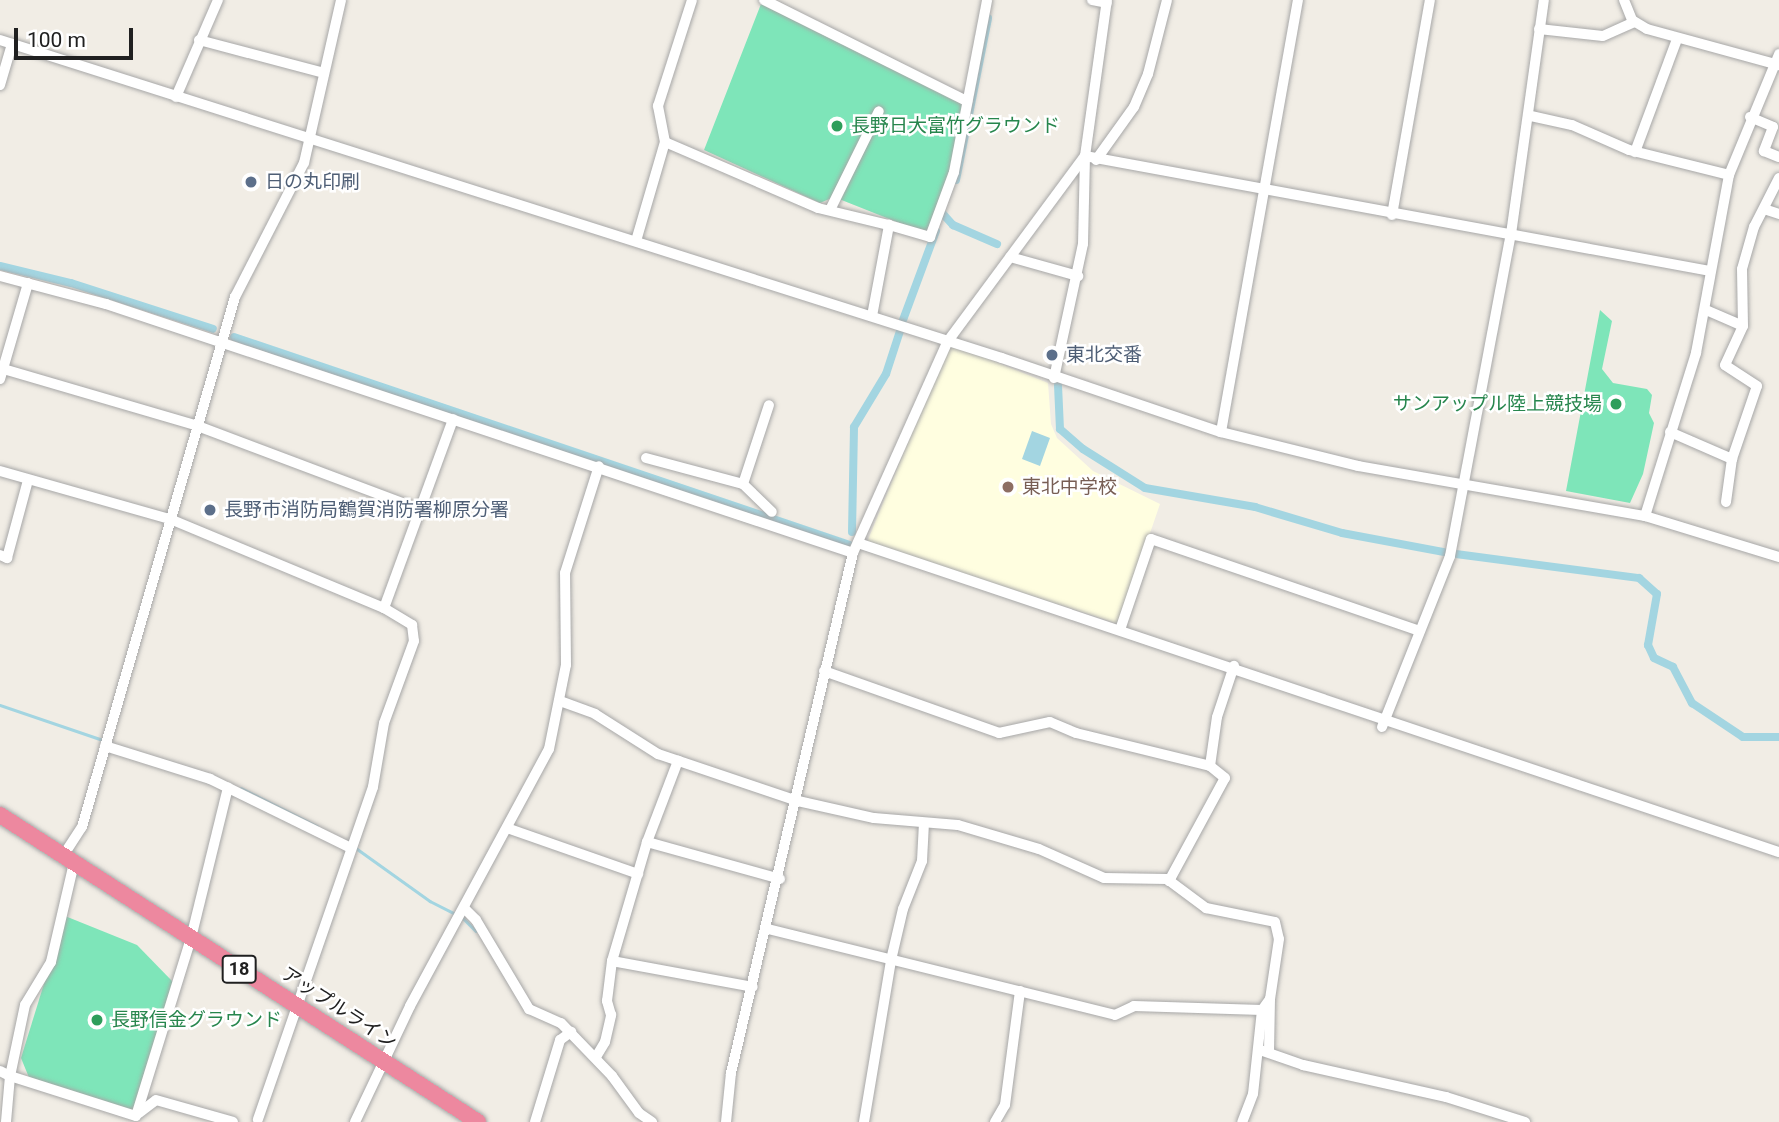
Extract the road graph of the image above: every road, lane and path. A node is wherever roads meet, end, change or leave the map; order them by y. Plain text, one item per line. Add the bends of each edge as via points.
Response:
1 (218, 0) edge
2 (341, 0) edge
3 (692, 0) edge
4 (764, 0) edge
5 (987, 0) edge
6 (1092, 0) edge
7 (1167, 0) edge
8 (1298, 0) edge
9 (1430, 0) edge
10 (1544, 0) edge
11 (1624, 0) edge
12 (1107, 2) edge
13 (1634, 22) junction
14 (1539, 29) junction
15 (1676, 39) junction
16 (0, 40) edge
17 (199, 40) junction
18 (12, 44) junction
19 (1778, 61) edge
20 (324, 73) junction
21 (0, 85) edge
22 (176, 97) junction
23 (967, 101) junction
24 (879, 111) dead end
25 (1531, 116) junction
26 (1750, 117) junction
27 (310, 139) junction
28 (665, 142) junction
29 (1635, 152) junction
30 (1779, 157) edge
31 (1090, 158) junction
32 (1729, 175) junction
33 (1779, 178) edge
34 (1265, 190) junction
35 (1764, 209) junction
36 (830, 211) junction
37 (1779, 214) edge
38 (1392, 215) junction
39 (889, 225) junction
40 (1511, 234) junction
41 (636, 241) junction
42 (1010, 257) junction
43 (1710, 271) junction
44 (0, 276) edge
45 (1078, 276) junction
46 (28, 283) junction
47 (1706, 310) junction
48 (872, 316) junction
49 (1744, 326) junction
50 (948, 341) junction
51 (221, 343) junction
52 (1, 372) edge
53 (1054, 378) junction
54 (769, 405) dead end
55 (453, 419) junction
56 (195, 425) junction
57 (1221, 432) junction
58 (1670, 432) junction
59 (646, 458) dead end
60 (1732, 459) junction
61 (599, 466) junction
62 (0, 471) edge
63 (28, 480) junction
64 (743, 484) junction
65 (1466, 485) junction
66 (1726, 502) dead end
67 (419, 509) junction
68 (772, 512) dead end
69 (1645, 516) junction
70 (170, 519) junction
71 (856, 548) junction
72 (0, 555) edge
73 (1779, 557) edge
74 (384, 608) junction
75 (1121, 627) junction
76 (1420, 631) junction
77 (824, 671) junction
78 (1232, 671) junction
79 (560, 701) junction
80 (1383, 721) junction
81 (105, 746) junction
82 (678, 761) junction
83 (1210, 766) junction
84 (228, 787) junction
85 (798, 801) junction
86 (0, 815) edge
87 (924, 823) junction
88 (508, 828) junction
89 (647, 842) junction
90 (351, 848) junction
91 (1779, 852) edge
92 (69, 859) junction
93 (638, 874) junction
94 (780, 879) junction
95 (1169, 881) junction
96 (466, 910) junction
97 (768, 929) junction
98 (191, 938) junction
99 (891, 960) junction
100 (612, 961) junction
101 (753, 986) junction
102 (1020, 991) junction
103 (1270, 999) junction
104 (300, 1008) junction
105 (1262, 1010) junction
106 (571, 1032) junction
107 (1265, 1050) junction
108 (596, 1058) junction
109 (386, 1063) junction
110 (5, 1073) edge
111 (136, 1119) edge
112 (1495, 1119) edge
113 (260, 1121) edge
114 (6, 1122) edge
115 (233, 1122) edge
116 (355, 1122) edge
117 (478, 1122) edge
118 (535, 1122) edge
119 (652, 1122) edge
120 (726, 1122) edge
121 (864, 1122) edge
122 (995, 1122) edge
123 (1242, 1122) edge
124 (1525, 1122) edge

1 - 17 street
2 - 20 street
3 - 28 street via 658,106
4 - 23 street
5 - 23 street
6 - 12 street
7 - 31 street via 1148,75 1133,107
8 - 34 street
9 - 38 street
10 - 14 street
11 - 13 street
12 - 31 street
13 - 14 street via 1603,36
13 - 15 street
14 - 25 street
15 - 19 street
15 - 29 street
16 - 18 street
17 - 20 street
17 - 22 street
18 - 21 street
18 - 22 street
19 - 26 street
20 - 27 street
22 - 27 street
23 - 39 street via 954,172 930,237
24 - 36 street
25 - 29 street via 1572,125
25 - 40 street
26 - 30 street via 1773,127 1764,151
26 - 32 street
27 - 41 street
27 - 51 street via 291,194 235,297
28 - 36 street
28 - 41 street
29 - 32 street
31 - 34 street
31 - 42 street
31 - 45 street
32 - 43 street
33 - 35 street
34 - 38 street
34 - 57 street
35 - 37 street
35 - 49 street via 1742,269
36 - 39 street
38 - 40 street
39 - 48 street
40 - 43 street
40 - 65 street
41 - 48 street
42 - 45 street
42 - 50 street
43 - 47 street
44 - 46 street
45 - 53 street
46 - 51 street
46 - 52 street
47 - 49 street
47 - 58 street
48 - 50 street
49 - 60 street via 1725,365 1757,386
50 - 53 street
50 - 71 street
51 - 55 street
51 - 56 street
52 - 56 street
53 - 57 street
54 - 64 street
55 - 61 street
55 - 67 street
56 - 67 street
56 - 70 street
57 - 65 street via 1310,456
58 - 60 street
58 - 69 street
59 - 64 street
60 - 66 street
61 - 71 street
61 - 79 street via 565,573 566,665
62 - 63 street
63 - 70 street
63 - 72 street via 8,558
64 - 68 street
65 - 69 street
65 - 76 street via 1450,556
67 - 74 street
69 - 73 street
70 - 74 street
70 - 81 street
71 - 75 street
71 - 77 street
74 - 90 street via 412,625 414,641 384,723 373,787
75 - 76 street via 1151,539
75 - 78 street
76 - 80 street
77 - 83 street via 999,733 1051,722 1076,733
77 - 85 street
78 - 80 street
78 - 83 street via 1217,717
79 - 82 street via 595,714 641,745
79 - 88 street via 550,749
80 - 91 street
81 - 84 street
81 - 92 street
82 - 85 street
82 - 89 street
83 - 95 street via 1225,778
84 - 90 street
84 - 98 street
85 - 87 street via 867,817
85 - 94 street
86 - 92 highway, アップルライン / 18
87 - 95 street via 958,825 995,835 1104,878
87 - 99 street via 922,861 903,909
88 - 93 street
88 - 96 street
89 - 93 street
89 - 94 street
90 - 104 street
92 - 98 highway, アップルライン / 18
92 - 110 street via 51,961 24,1005
93 - 100 street
94 - 97 street
95 - 103 street via 1206,908 1275,922 1279,939
96 - 106 street via 476,919 529,1009
96 - 109 street via 410,1006
97 - 99 street
97 - 101 street
98 - 104 highway, アップルライン / 18
98 - 111 street
99 - 102 street
99 - 121 street
100 - 101 street
100 - 108 street via 607,1001 611,1015
101 - 120 street via 731,1073
102 - 105 street via 1115,1015 1134,1006
102 - 122 street via 1005,1105
103 - 105 street
103 - 107 street
104 - 109 highway, アップルライン / 18
104 - 113 street
105 - 107 street
106 - 108 street
106 - 118 street via 560,1040
107 - 112 street via 1303,1065 1447,1097
107 - 123 street
108 - 119 street via 639,1114
109 - 116 street
109 - 117 highway, アップルライン / 18
110 - 111 street
110 - 114 street
111 - 115 street via 156,1100
112 - 124 street

